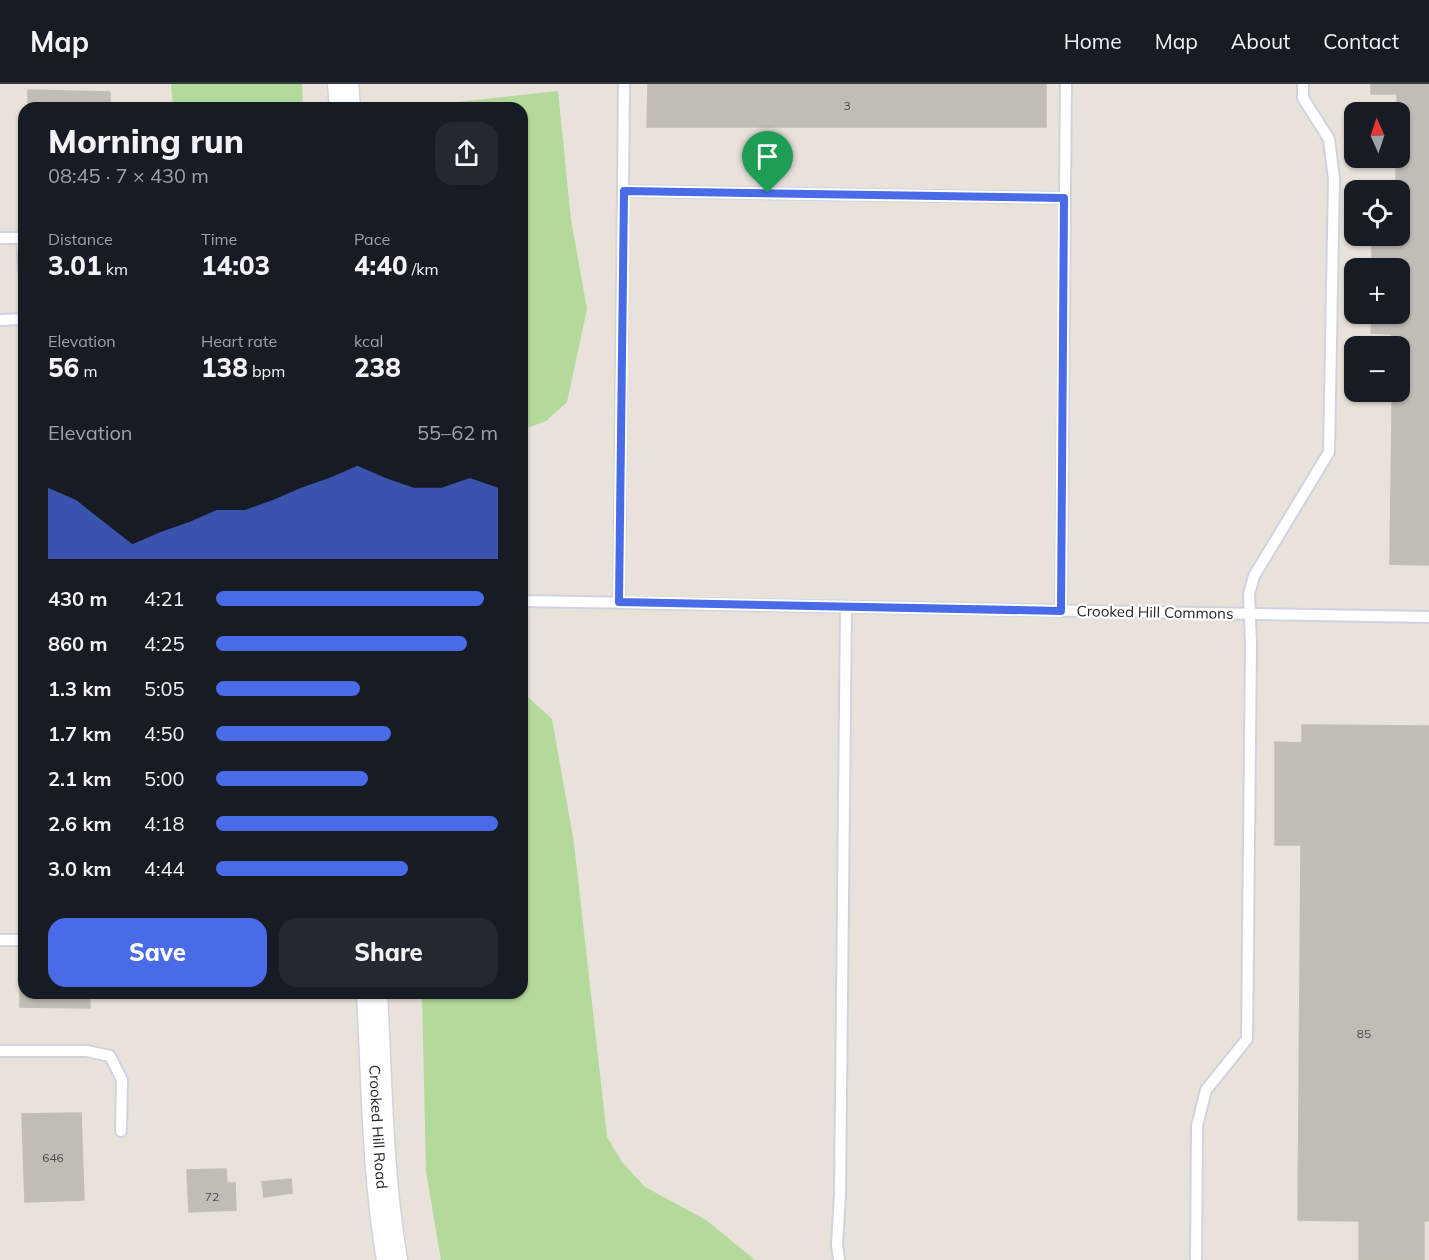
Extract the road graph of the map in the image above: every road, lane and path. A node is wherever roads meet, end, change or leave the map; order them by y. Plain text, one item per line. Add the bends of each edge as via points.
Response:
1 (343, 84) edge
2 (624, 84) edge
3 (1066, 84) edge
4 (1303, 84) edge
5 (344, 102) edge
6 (624, 191) junction
7 (1064, 198) junction
8 (18, 237) edge
9 (0, 238) edge
10 (18, 319) edge
11 (0, 320) edge
12 (528, 601) edge
13 (619, 602) junction
14 (846, 607) junction
15 (1061, 611) junction
16 (1249, 614) junction
17 (1429, 617) edge
18 (0, 940) edge
19 (18, 940) edge
20 (372, 999) edge
21 (0, 1051) edge
22 (121, 1131) dead end
23 (392, 1260) edge
24 (839, 1260) edge
25 (1196, 1260) edge

1 - 5 main road
2 - 6 lane
3 - 7 lane
4 - 16 lane via 1303,98 1329,139 1334,179 1329,452 1254,576
6 - 7 lane
6 - 13 lane
7 - 15 lane
8 - 9 lane
10 - 11 lane
12 - 13 lane, Crooked Hill Commons
13 - 14 lane, Crooked Hill Commons
14 - 15 lane, Crooked Hill Commons
14 - 24 lane
15 - 16 lane, Crooked Hill Commons
16 - 17 lane, Crooked Hill Commons
16 - 25 lane via 1247,1039 1206,1090 1197,1126
18 - 19 lane
20 - 23 main road, Crooked Hill Road via 382,1198
21 - 22 lane via 87,1051 110,1056 122,1080

